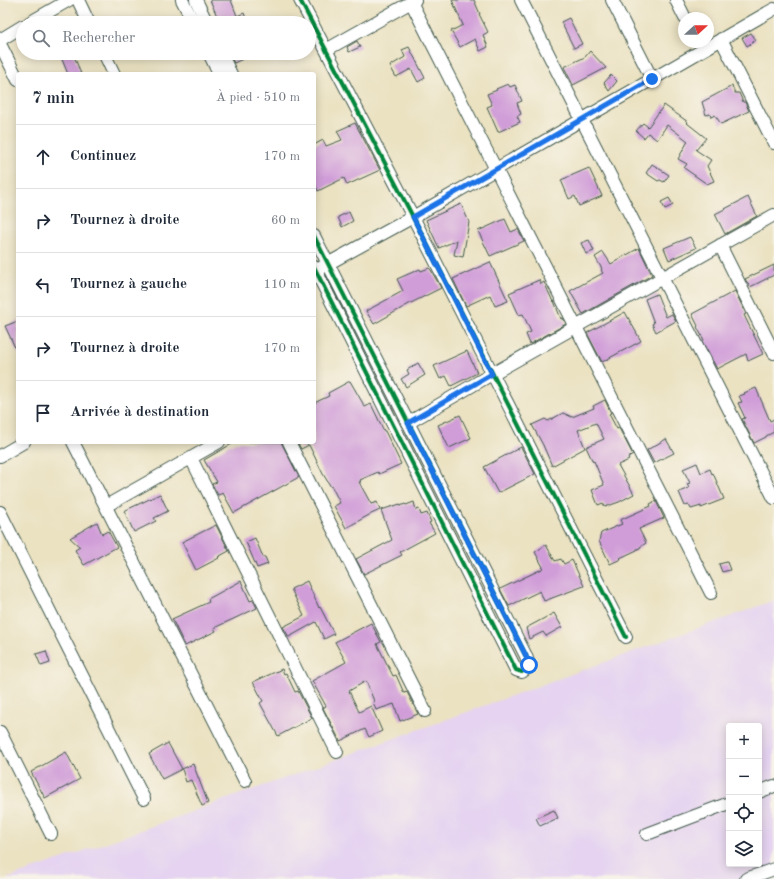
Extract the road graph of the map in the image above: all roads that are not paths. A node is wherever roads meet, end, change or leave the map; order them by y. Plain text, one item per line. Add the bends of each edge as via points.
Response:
1 (69, 0) edge
2 (78, 0) edge
3 (182, 0) edge
4 (196, 0) edge
5 (300, 0) edge
6 (521, 0) edge
7 (612, 0) edge
8 (676, 0) edge
9 (413, 1) edge
10 (397, 4) edge
11 (774, 9) edge
12 (682, 12) edge
13 (41, 16) edge
14 (86, 16) edge
15 (190, 16) edge
16 (204, 16) edge
17 (308, 16) edge
18 (16, 30) edge
19 (316, 31) edge
20 (721, 39) junction
21 (0, 40) edge
22 (714, 41) edge
23 (0, 44) edge
24 (697, 48) edge
25 (326, 50) junction
26 (107, 60) edge
27 (212, 60) edge
28 (224, 60) edge
29 (113, 72) edge
30 (218, 72) edge
31 (230, 72) edge
32 (16, 76) edge
33 (652, 79) junction
34 (582, 120) junction
35 (774, 143) edge
36 (496, 169) junction
37 (774, 215) edge
38 (413, 217) junction
39 (316, 240) edge
40 (720, 245) junction
41 (329, 264) junction
42 (316, 270) edge
43 (316, 272) edge
44 (662, 278) junction
45 (576, 326) junction
46 (774, 353) edge
47 (492, 374) junction
48 (408, 423) junction
49 (19, 444) edge
50 (74, 444) edge
51 (216, 444) edge
52 (290, 444) edge
53 (1, 452) edge
54 (191, 458) junction
55 (774, 498) edge
56 (106, 506) junction
57 (450, 506) junction
58 (0, 512) edge
59 (437, 514) junction
60 (711, 593) dead end
61 (626, 637) dead end
62 (425, 711) dead end
63 (0, 732) edge
64 (337, 752) dead end
65 (245, 781) dead end
66 (774, 786) edge
67 (762, 791) edge
68 (144, 799) dead end
69 (726, 804) edge
70 (52, 834) dead end
71 (647, 834) dead end
72 (774, 869) edge
73 (746, 879) edge

1 - 13 street
2 - 14 street
3 - 15 street
4 - 16 street
5 - 17 street
6 - 34 street
7 - 33 street
8 - 12 street
9 - 10 street
9 - 36 street
10 - 25 street
11 - 20 street
18 - 21 street
19 - 25 street
20 - 22 street
20 - 35 street
23 - 32 street
24 - 33 street
25 - 38 street
26 - 29 street
27 - 30 street
28 - 31 street
33 - 34 street
34 - 36 street
34 - 44 street
36 - 38 street
36 - 45 street
37 - 40 street
38 - 41 street
38 - 47 street
39 - 41 street
40 - 44 street
40 - 46 street
41 - 42 street
41 - 48 street
43 - 59 street
44 - 45 street
44 - 55 street
45 - 47 street
45 - 60 street
47 - 48 street
47 - 61 street
48 - 57 street
49 - 53 street
50 - 56 street
51 - 54 street
52 - 62 street
54 - 56 street
54 - 64 street
56 - 65 street
57 - 59 street
57 - 59 street via 526,656 529,665 522,672 516,670
58 - 68 street
63 - 70 street
66 - 67 street
69 - 71 street
72 - 73 street

